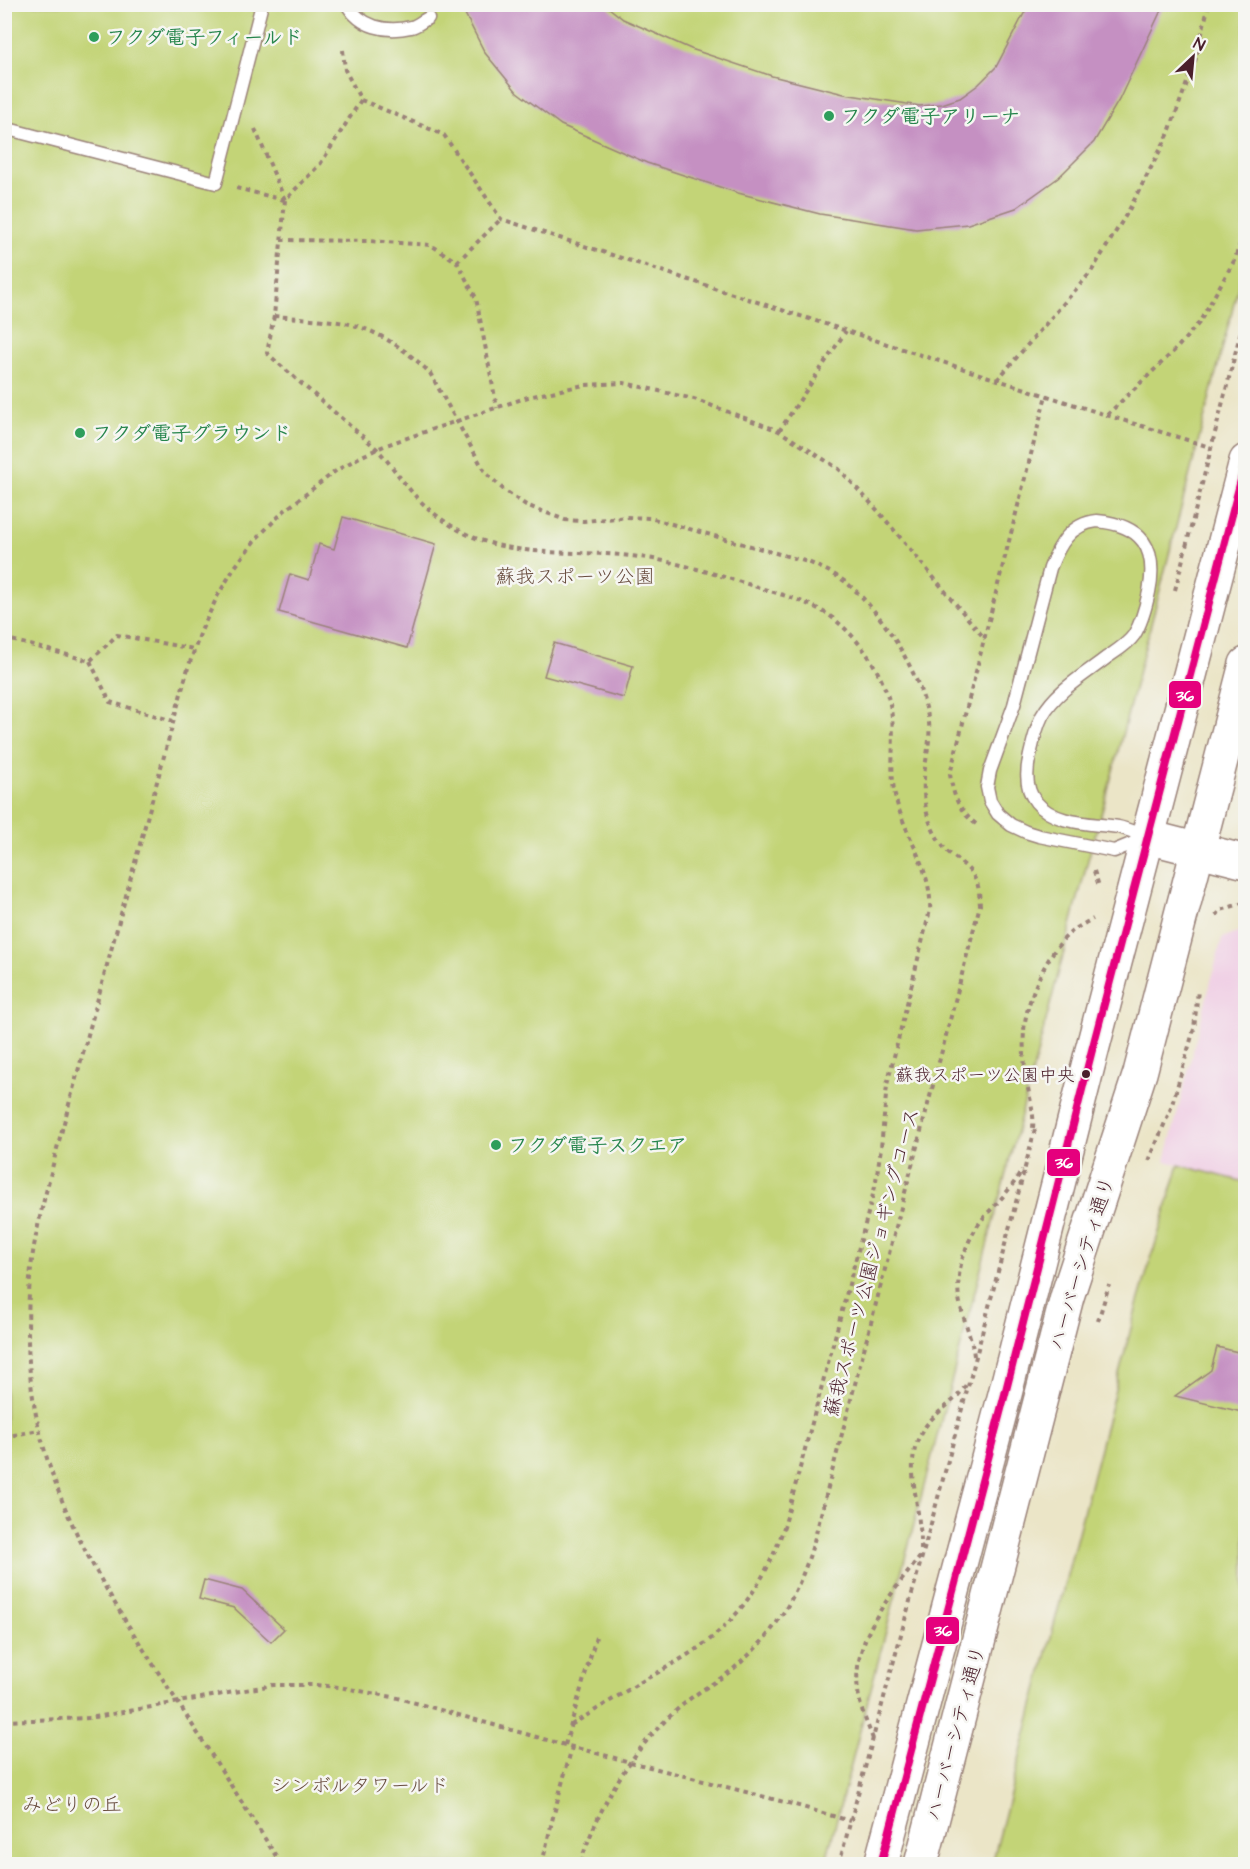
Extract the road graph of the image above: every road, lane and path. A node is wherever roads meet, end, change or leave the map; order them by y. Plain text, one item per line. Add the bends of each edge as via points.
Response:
1 (262, 4) edge
2 (347, 4) edge
3 (1209, 4) edge
4 (428, 18) dead end
5 (343, 50) dead end
6 (239, 92) junction
7 (361, 100) junction
8 (4, 128) edge
9 (216, 183) junction
10 (285, 200) junction
11 (501, 219) junction
12 (1245, 222) edge
13 (280, 240) junction
14 (456, 262) junction
15 (1245, 311) edge
16 (274, 316) junction
17 (846, 331) junction
18 (997, 380) junction
19 (1046, 395) junction
20 (497, 408) junction
21 (1107, 416) junction
22 (456, 421) junction
23 (779, 430) junction
24 (1210, 447) junction
25 (376, 449) junction
26 (1245, 461) edge
27 (1174, 593) dead end
28 (4, 638) edge
29 (985, 639) junction
30 (194, 649) junction
31 (90, 661) junction
32 (1245, 664) edge
33 (173, 721) junction
34 (982, 828) dead end
35 (1148, 837) junction
36 (1197, 850) junction
37 (1245, 862) edge
38 (1086, 866) dead end
39 (1100, 894) dead end
40 (1245, 902) edge
41 (1212, 921) dead end
42 (1093, 928) dead end
43 (1199, 985) dead end
44 (1039, 1115) dead end
45 (1029, 1148) junction
46 (1148, 1162) dead end
47 (1109, 1284) dead end
48 (1095, 1329) dead end
49 (973, 1368) junction
50 (39, 1430) junction
51 (4, 1437) edge
52 (922, 1554) junction
53 (596, 1636) dead end
54 (178, 1702) junction
55 (4, 1721) edge
56 (571, 1725) junction
57 (873, 1739) junction
58 (565, 1745) junction
59 (572, 1747) junction
60 (631, 1762) junction
61 (850, 1821) junction
62 (281, 1864) edge
63 (542, 1864) edge
64 (580, 1864) edge
65 (839, 1864) edge
66 (880, 1864) edge
67 (921, 1864) edge

1 - 6 lane
2 - 4 lane via 352,14 374,27 413,27
3 - 18 path via 1196,58 1168,135 1129,210 1091,272
5 - 7 path via 345,70
6 - 9 lane
6 - 10 path
7 - 10 path via 321,163
7 - 11 path via 444,135
8 - 9 lane
9 - 10 path
10 - 13 path
11 - 14 path
11 - 17 path
12 - 21 path via 1234,261 1199,323
13 - 14 path via 431,245
13 - 16 path
14 - 20 path via 476,298
15 - 24 path
16 - 22 path, 蘇我スポーツ公園ジョギングコース via 346,323 384,338 430,373
16 - 25 path via 267,353
17 - 18 path
17 - 23 path
18 - 19 path
19 - 21 path
19 - 29 path
20 - 22 path
20 - 23 path via 584,385 624,383 694,399
21 - 24 path
22 - 25 path
22 - 60 path, 蘇我スポーツ公園ジョギングコース via 485,472 504,490 544,513 584,522 650,518 808,562 846,583 876,612 913,672 929,724 924,779 927,811 945,849 969,868 979,892 980,905 804,1572 790,1603 757,1648 663,1723
23 - 29 path via 838,470 879,512
24 - 27 path
25 - 30 path via 316,484 269,525 218,595
25 - 56 path via 423,504 456,528 483,541 528,550 631,555 672,562 799,601 839,623 864,651 888,696 898,811 930,892 928,922 887,1085 875,1187 774,1553 750,1596 718,1632 682,1659
26 - 35 street, ハーバーシティ通り
28 - 31 path
29 - 34 path via 950,774 962,812
30 - 31 path via 117,635
30 - 33 path
31 - 33 path via 110,702
32 - 36 street, ハーバーシティ通り
33 - 50 path via 36,1233 28,1342
35 - 35 lane via 1114,851 1026,832 998,814 987,787 1057,549 1086,522 1123,526 1142,540 1152,562 1148,599 1127,643 1056,696 1042,716 1028,762 1028,791 1049,813 1086,824 1120,827
35 - 36 street
35 - 66 street, ハーバーシティ通り
36 - 37 street
36 - 67 street, ハーバーシティ通り via 1140,1072 1067,1298
38 - 39 path via 1094,871
40 - 41 path via 1221,910
42 - 45 path via 1096,917 1059,944 1041,975 1028,1010 1025,1070 1034,1123
43 - 46 path via 1194,1029 1171,1108
44 - 45 path
45 - 49 path
45 - 49 path via 1014,1183 973,1234 961,1265 959,1297 975,1355
47 - 48 path
49 - 52 path
49 - 52 path via 958,1397 935,1415 914,1449 913,1476
50 - 51 path
50 - 54 path via 67,1516 93,1568
52 - 57 path
52 - 57 path via 874,1619 862,1648 858,1688
53 - 56 path
54 - 55 path via 90,1718
54 - 58 path via 273,1685 339,1687 398,1698
54 - 62 path
56 - 58 path
57 - 61 path
58 - 59 path
59 - 60 path
59 - 63 path
60 - 61 path
60 - 64 path, 蘇我スポーツ公園ジョギングコース via 601,1811
61 - 65 path

